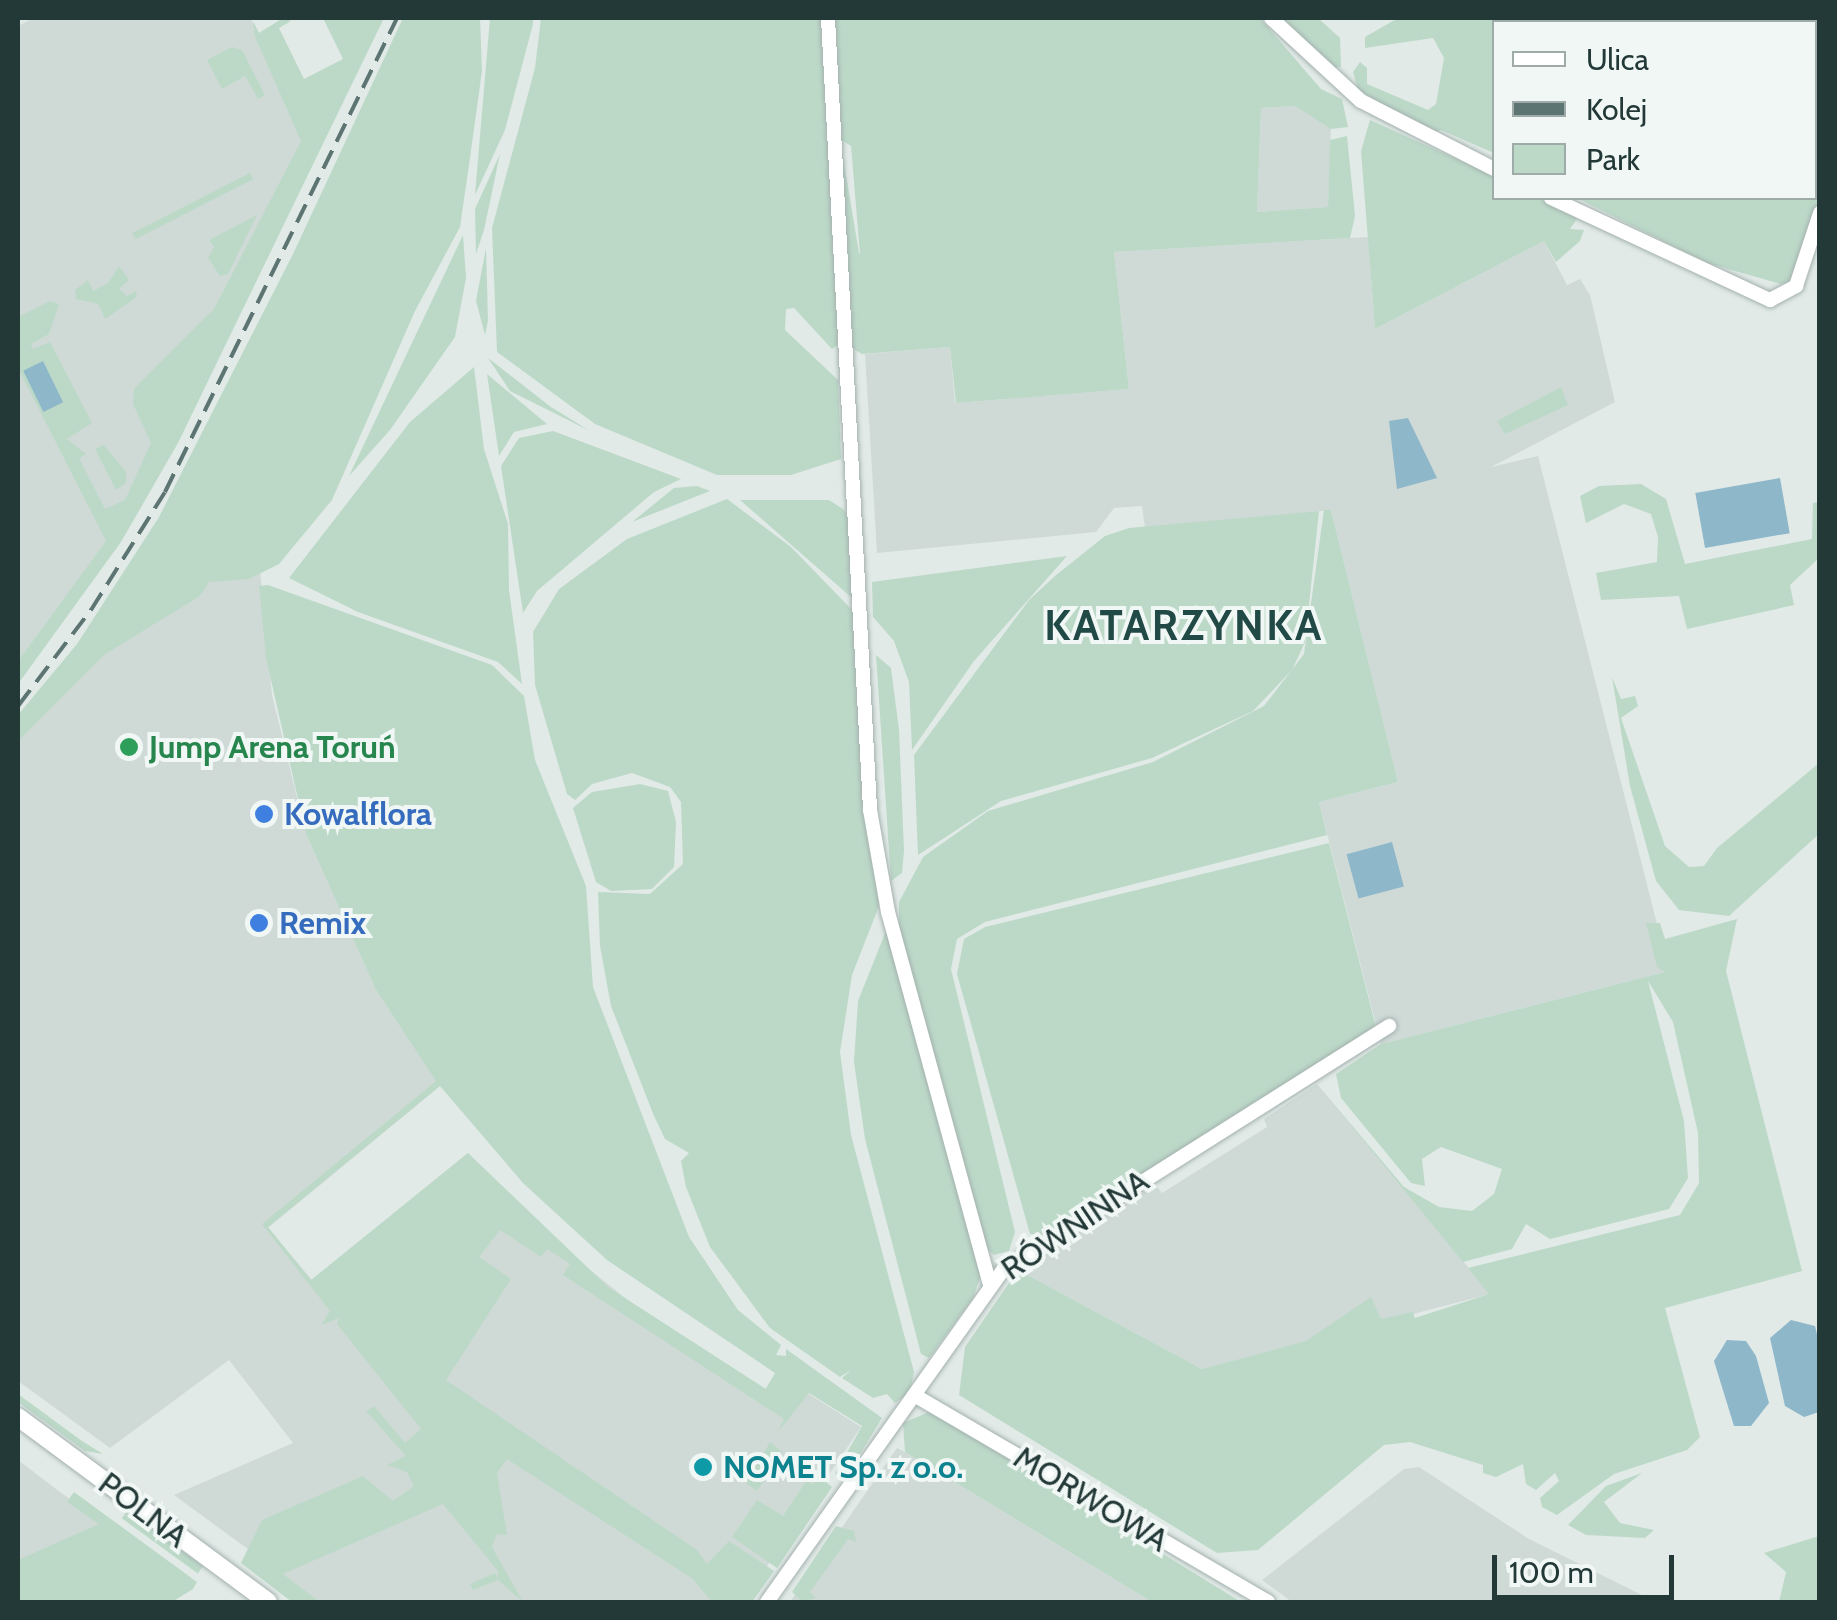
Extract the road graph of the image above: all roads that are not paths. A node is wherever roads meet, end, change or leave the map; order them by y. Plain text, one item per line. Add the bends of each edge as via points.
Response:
1 (828, 18) edge
2 (1271, 18) edge
3 (1492, 168) edge
4 (1555, 200) edge
5 (1820, 213) edge
6 (1389, 1026) dead end
7 (990, 1284) junction
8 (914, 1394) junction
9 (18, 1417) edge
10 (268, 1602) edge
11 (768, 1602) edge
12 (1268, 1602) edge

1 - 7 street via 870,810 888,912
2 - 3 street via 1361,101
4 - 5 street via 1770,300 1796,286
6 - 7 street, RÓWNINNA via 1026,1250
7 - 8 street, RÓWNINNA
8 - 11 street, RÓWNINNA
8 - 12 street, MORWOWA
9 - 10 street, POLNA

